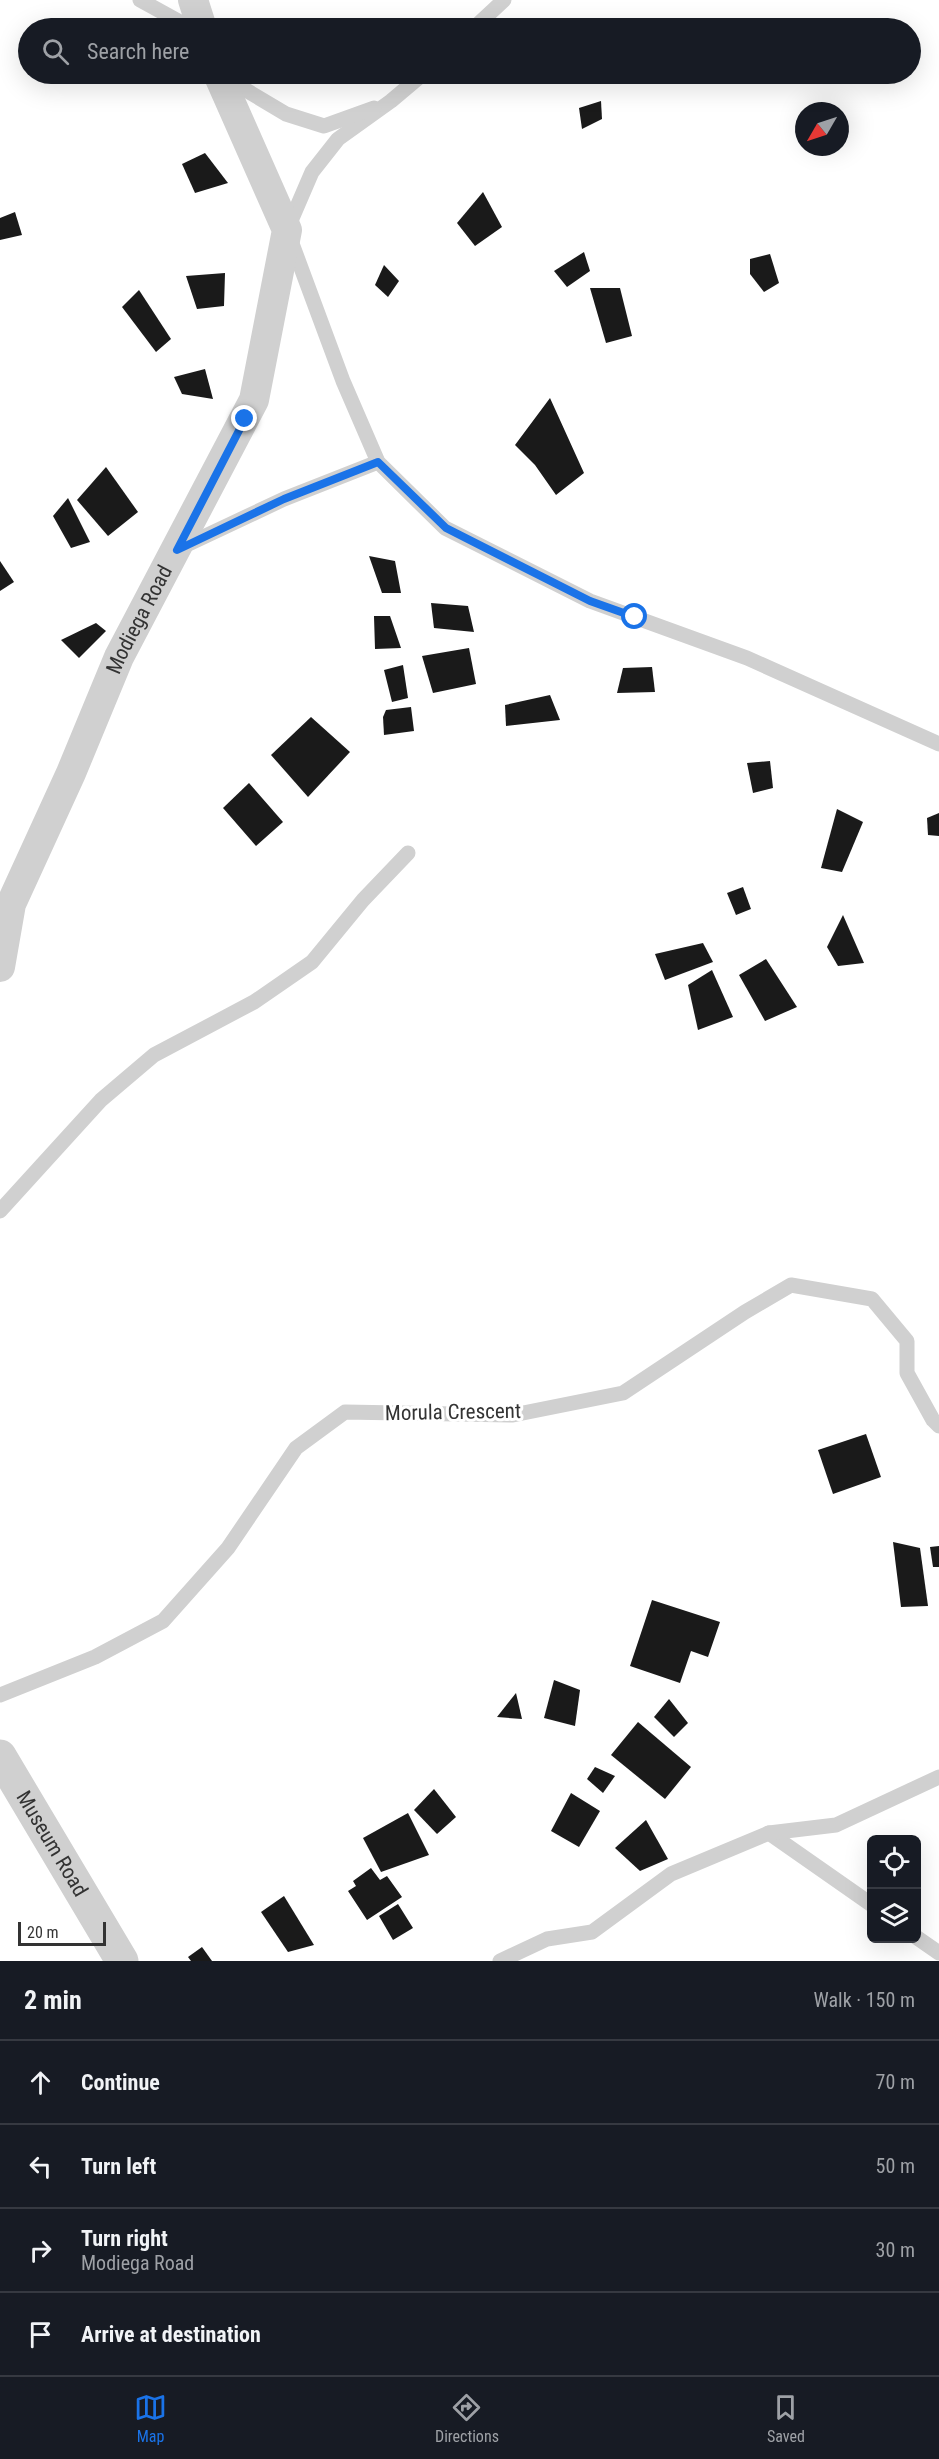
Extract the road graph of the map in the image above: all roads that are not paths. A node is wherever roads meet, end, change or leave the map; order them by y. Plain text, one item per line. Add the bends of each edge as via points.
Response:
1 (140, 0) edge
2 (192, 0) edge
3 (504, 0) edge
4 (173, 18) edge
5 (198, 18) edge
6 (485, 18) edge
7 (222, 84) edge
8 (235, 84) edge
9 (412, 84) edge
10 (391, 102) junction
11 (287, 230) junction
12 (378, 462) junction
13 (177, 550) junction
14 (939, 744) edge
15 (408, 853) dead end
16 (0, 967) edge
17 (0, 1211) edge
18 (939, 1426) edge
19 (0, 1695) edge
20 (0, 1756) edge
21 (939, 1777) edge
22 (769, 1833) junction
23 (867, 1902) edge
24 (921, 1940) edge
25 (939, 1953) edge
26 (122, 1961) edge
27 (500, 1961) edge

1 - 4 lane
2 - 5 street
3 - 6 lane
7 - 11 street
8 - 10 lane via 286,114 324,126
9 - 10 lane
10 - 11 lane via 338,139 312,172
11 - 12 lane via 343,381
11 - 13 street, Modiega Road via 254,400
12 - 13 lane via 284,499
12 - 14 lane via 446,528 590,601 747,658
13 - 16 street, Modiega Road via 119,657 11,904
15 - 17 lane via 312,962 255,1002 154,1055 101,1100
18 - 19 lane, Morula Crescent via 907,1372 907,1341 872,1299 791,1285 622,1393 513,1415 345,1412 296,1448 228,1548 163,1621 95,1657
20 - 26 street, Museum Road
21 - 22 lane via 836,1825
22 - 23 lane
22 - 27 lane via 671,1874 592,1932 547,1939
24 - 25 lane

